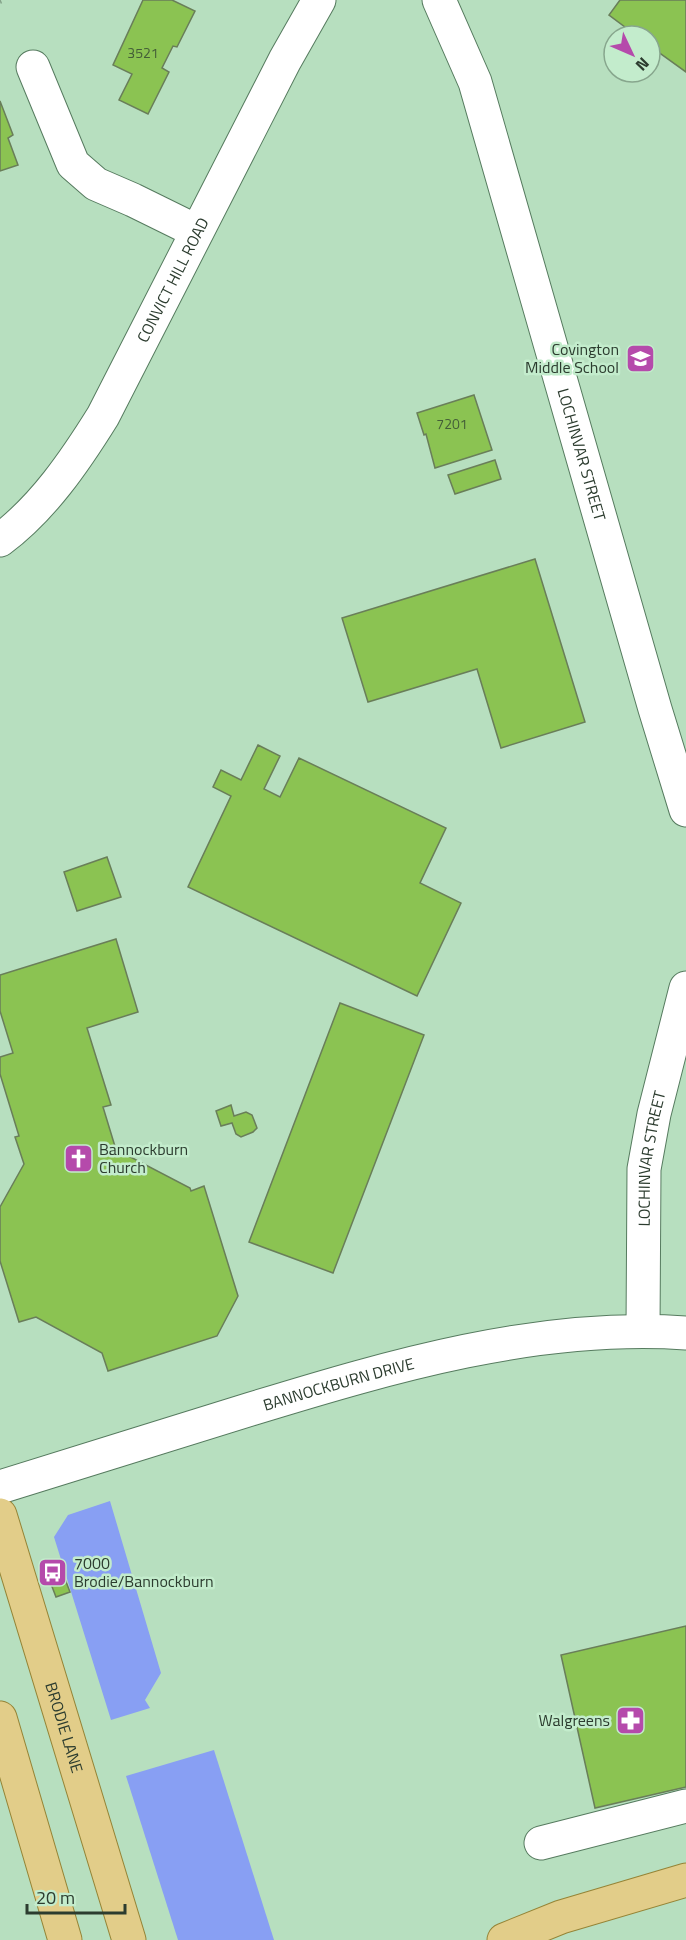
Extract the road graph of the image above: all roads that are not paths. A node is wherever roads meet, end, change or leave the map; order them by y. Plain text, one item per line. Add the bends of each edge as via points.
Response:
1 (319, 0) edge
2 (439, 0) edge
3 (33, 67) dead end
4 (196, 231) junction
5 (0, 540) edge
6 (686, 810) edge
7 (686, 988) edge
8 (643, 1330) junction
9 (686, 1334) edge
10 (0, 1487) edge
11 (0, 1515) edge
12 (0, 1718) edge
13 (686, 1806) edge
14 (541, 1843) dead end
15 (686, 1880) edge
16 (65, 1940) edge
17 (129, 1940) edge
18 (504, 1940) edge

1 - 4 street, CONVICT HILL ROAD
2 - 6 street, LOCHINVAR STREET via 475,82
3 - 4 street via 73,164 96,184
4 - 5 street, CONVICT HILL ROAD via 103,416 78,456 44,499
7 - 8 street, LOCHINVAR STREET via 644,1169
8 - 9 street, BANNOCKBURN DRIVE
8 - 10 street, BANNOCKBURN DRIVE via 544,1338 419,1360
11 - 17 main road, BRODIE LANE
12 - 16 main road
13 - 14 street
15 - 18 main road via 561,1917

